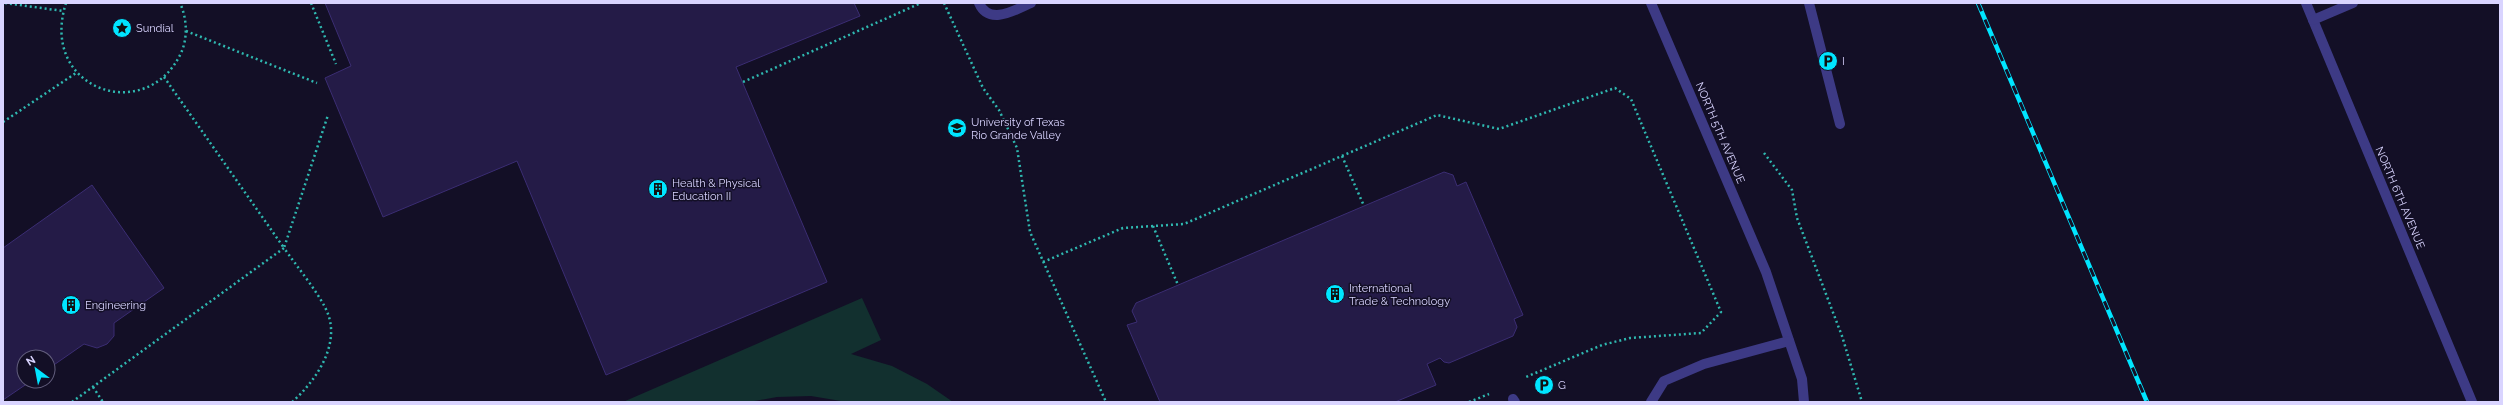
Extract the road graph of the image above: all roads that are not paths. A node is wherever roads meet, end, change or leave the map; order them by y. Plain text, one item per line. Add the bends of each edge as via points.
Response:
1 (980, 3) edge
2 (1031, 3) edge
3 (1651, 3) edge
4 (1809, 3) edge
5 (2306, 3) edge
6 (2353, 3) edge
7 (2313, 20) junction
8 (1840, 124) dead end
9 (1789, 341) junction
10 (1651, 402) edge
11 (1804, 402) edge
12 (2472, 402) edge

1 - 2 street via 986,13 993,16
3 - 9 street, NORTH 5TH AVENUE via 1766,272
4 - 8 street
5 - 7 street, NORTH 6TH AVENUE
6 - 7 street
7 - 12 street, NORTH 6TH AVENUE
9 - 10 street via 1704,364 1664,381
9 - 11 street, NORTH 5TH AVENUE via 1802,379

